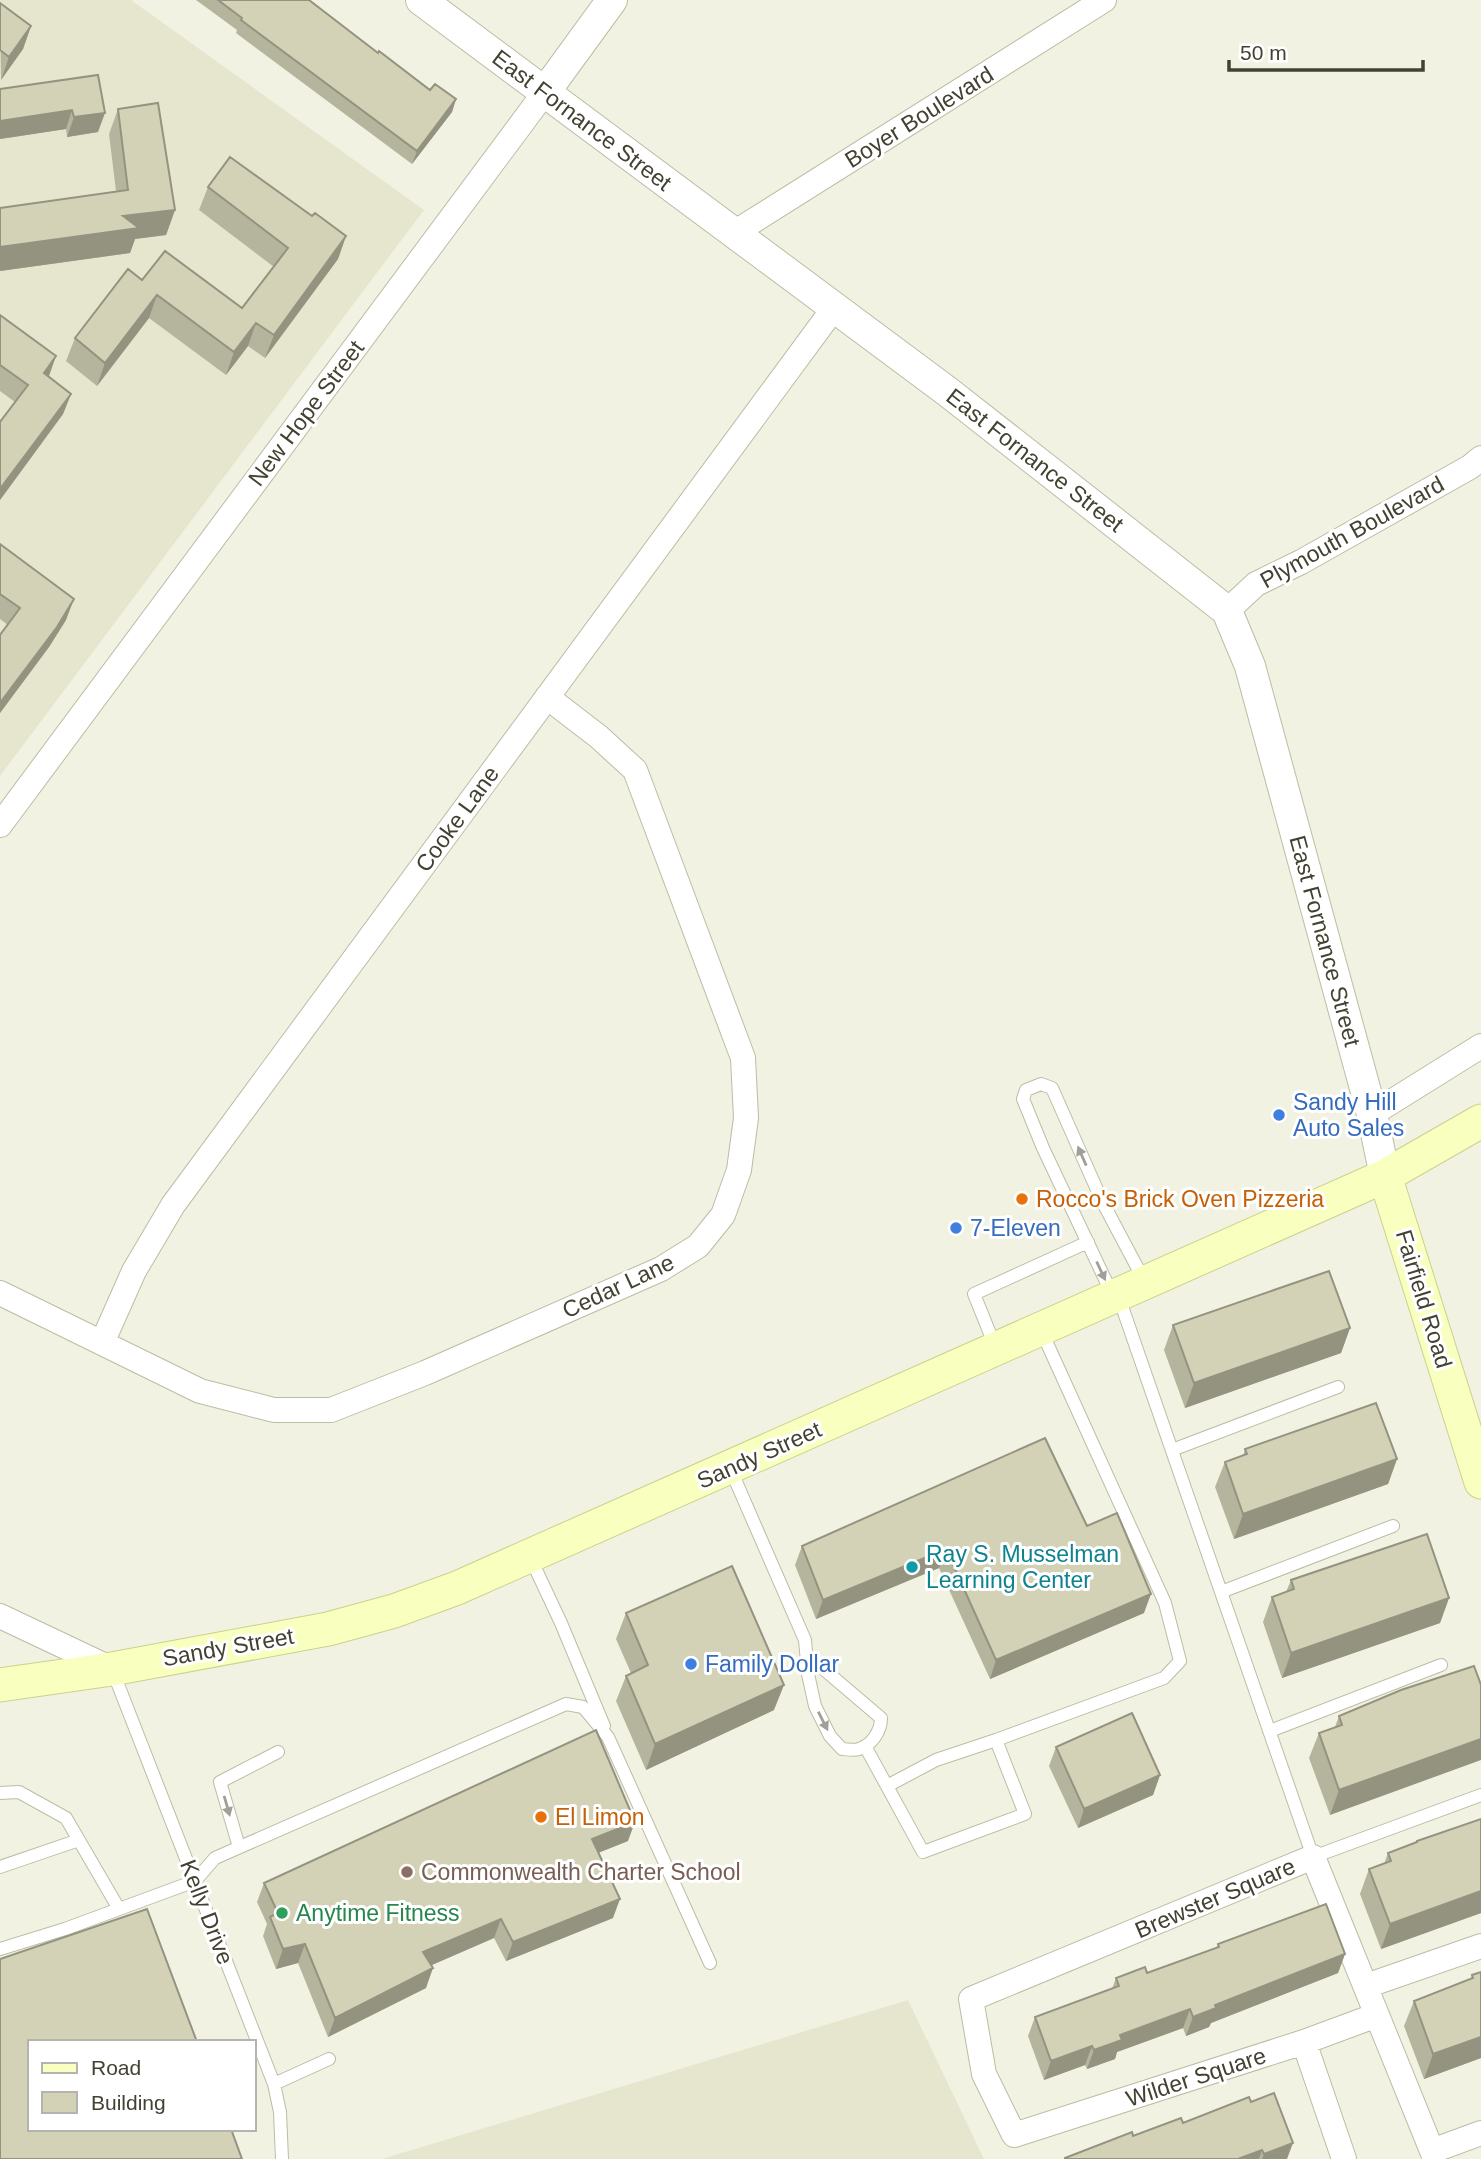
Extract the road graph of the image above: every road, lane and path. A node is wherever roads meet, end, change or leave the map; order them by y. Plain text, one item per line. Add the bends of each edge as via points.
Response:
1 (421, 0) edge
2 (612, 0) edge
3 (1104, 0) edge
4 (545, 92) junction
5 (734, 233) junction
6 (834, 308) junction
7 (1481, 458) edge
8 (1227, 611) junction
9 (547, 697) junction
10 (0, 825) edge
11 (1481, 1046) edge
12 (1372, 1114) junction
13 (1481, 1121) edge
14 (1385, 1176) junction
15 (1088, 1242) junction
16 (1126, 1291) junction
17 (0, 1293) edge
18 (1040, 1329) junction
19 (102, 1343) junction
20 (996, 1349) junction
21 (1338, 1387) dead end
22 (1172, 1450) junction
23 (730, 1468) junction
24 (1481, 1482) edge
25 (1393, 1526) dead end
26 (530, 1556) junction
27 (1221, 1592) junction
28 (0, 1616) edge
29 (807, 1655) junction
30 (1441, 1665) dead end
31 (112, 1669) junction
32 (0, 1685) edge
33 (1270, 1731) junction
34 (608, 1737) junction
35 (996, 1740) junction
36 (865, 1746) junction
37 (278, 1752) dead end
38 (887, 1786) junction
39 (0, 1793) edge
40 (1481, 1795) edge
41 (79, 1840) junction
42 (239, 1847) junction
43 (1313, 1857) junction
44 (0, 1867) edge
45 (195, 1881) junction
46 (119, 1909) junction
47 (1481, 1946) edge
48 (0, 1949) edge
49 (710, 1962) dead end
50 (1366, 1986) junction
51 (1377, 2015) junction
52 (1304, 2042) junction
53 (329, 2059) dead end
54 (274, 2084) junction
55 (1481, 2133) edge
56 (1014, 2135) joint
57 (1434, 2155) edge
58 (282, 2159) edge
59 (1344, 2159) edge

1 - 4 street, East Fornance Street
2 - 4 street, New Hope Street
3 - 5 street, Boyer Boulevard
4 - 5 street, East Fornance Street
4 - 10 street, New Hope Street
5 - 6 street, East Fornance Street
6 - 8 street, East Fornance Street
6 - 9 street, Cooke Lane
7 - 8 street, Plymouth Boulevard via 1256,584
8 - 12 street, East Fornance Street via 1250,666
9 - 19 street, Cooke Lane via 173,1205 134,1271
9 - 19 street, Cedar Lane via 635,770 743,1058 746,1118 739,1170 723,1215 698,1246 661,1269 331,1410 274,1410 200,1391
11 - 12 street
12 - 14 street, Fairfield Road
13 - 14 main road, Sandy Street
14 - 16 main road, Sandy Street
14 - 24 main road, Fairfield Road
15 -> 16 lane
16 -> 15 lane via 1102,1201 1052,1088 1041,1084 1026,1090 1023,1099
15 - 20 lane via 974,1294
16 - 18 main road, Sandy Street
16 - 22 lane
17 - 19 street, Cedar Lane
18 - 20 main road, Sandy Street
18 - 35 lane via 1164,1603 1180,1661 1164,1678
20 - 23 main road, Sandy Street
21 - 22 lane
22 - 27 lane
23 - 26 main road, Sandy Street
23 - 29 lane via 805,1640
25 - 27 lane
26 - 31 main road, Sandy Street via 394,1611 328,1629
26 - 34 lane
27 - 33 lane
28 - 31 street
29 -> 36 lane via 812,1696 830,1736 842,1749 857,1751
29 - 36 lane via 881,1718 881,1726
30 - 33 lane
31 - 32 main road, Sandy Street
31 - 45 lane, Kelly Drive
33 - 43 lane
34 - 42 lane via 583,1707 566,1704
34 - 49 lane
35 - 38 lane via 936,1760
35 - 38 lane via 1025,1814 923,1852
36 - 38 lane
37 -> 42 lane via 220,1782
39 - 41 lane via 19,1792 66,1818
40 - 43 lane
41 - 44 lane
41 - 46 lane
42 - 45 lane via 215,1858
43 - 50 street, Brewster Square
43 - 56 street, Brewster Square via 971,1999 984,2074
45 - 46 lane
45 - 54 lane, Kelly Drive
46 - 48 lane
47 - 50 street
50 - 51 street, Brewster Square
51 - 52 street, Wilder Square
51 - 57 street, Brewster Square
52 - 56 street, Wilder Square
52 - 59 street
53 - 54 lane
54 - 58 lane, Kelly Drive
55 - 57 street

